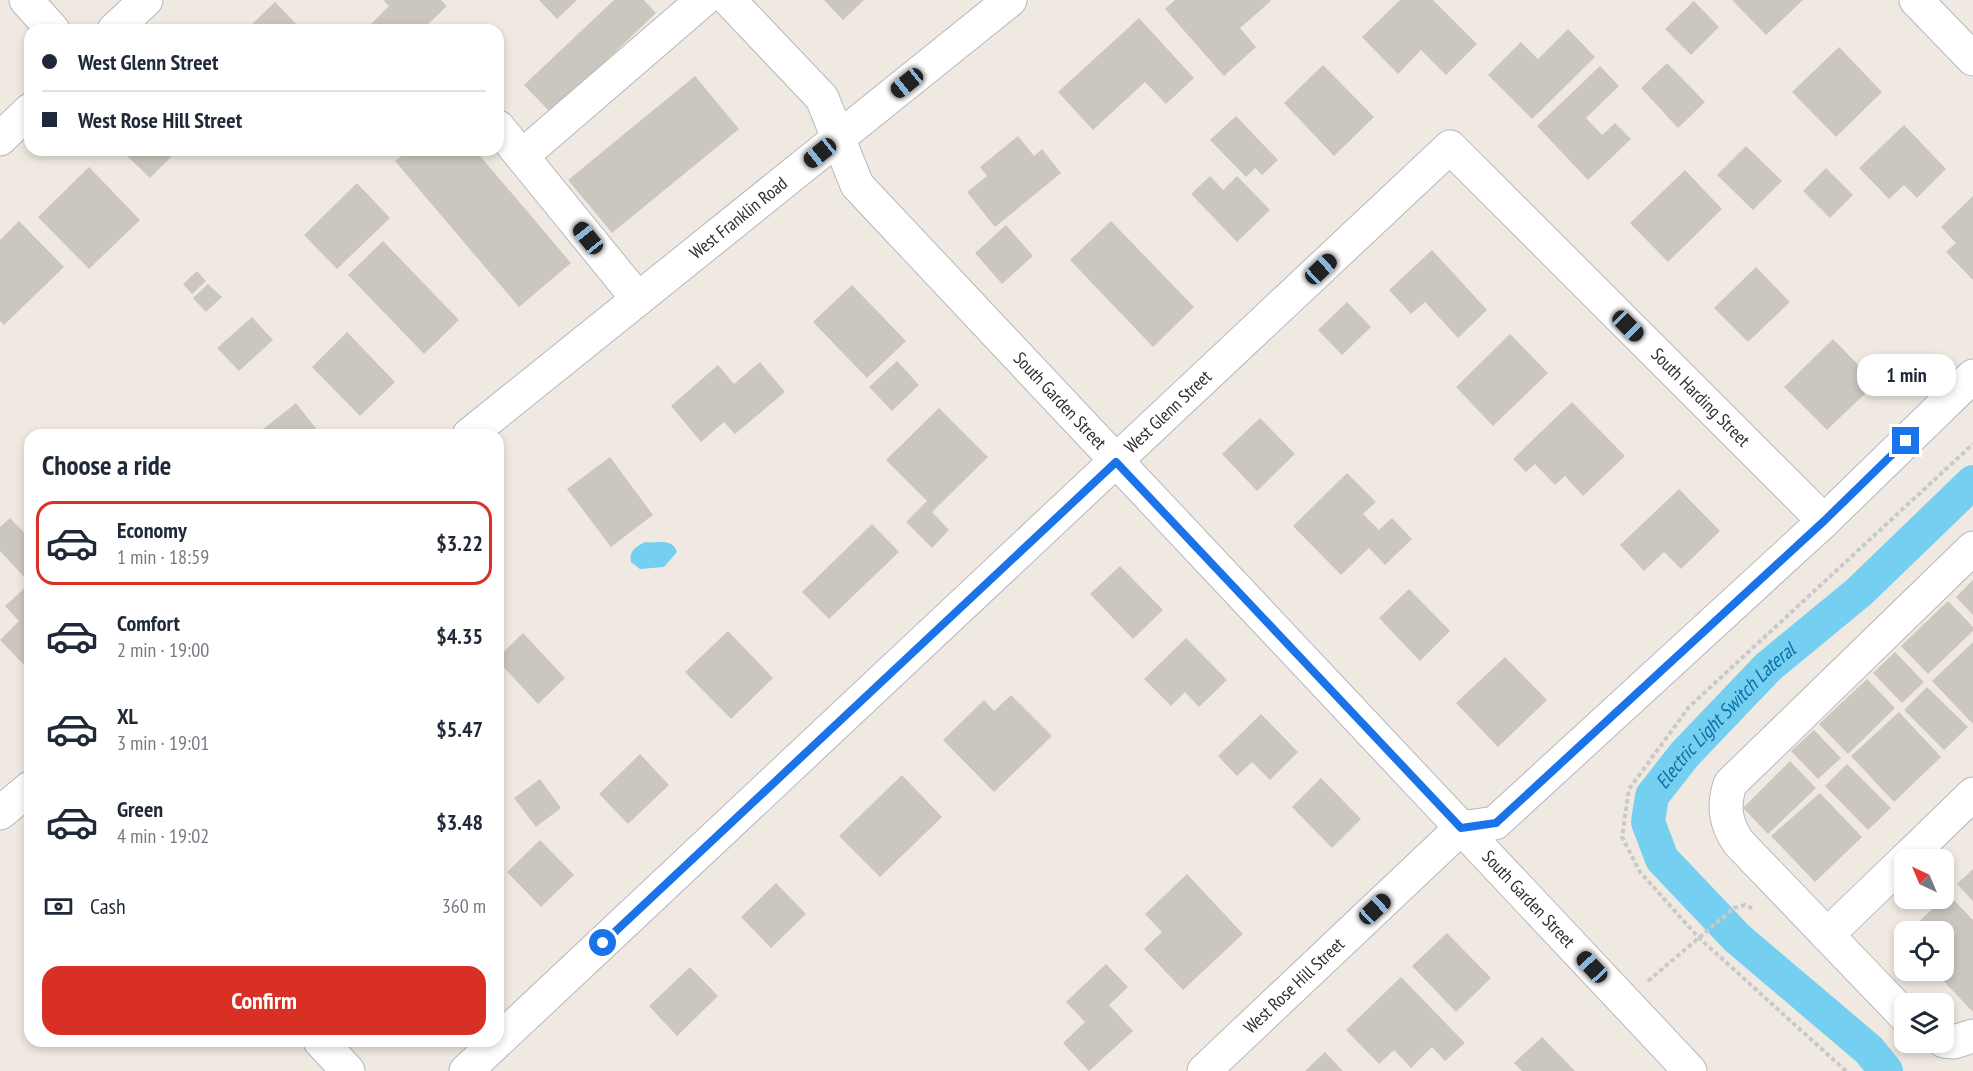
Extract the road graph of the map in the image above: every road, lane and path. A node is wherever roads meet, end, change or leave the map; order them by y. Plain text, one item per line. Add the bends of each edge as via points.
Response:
1 (26, 0) edge
2 (146, 0) edge
3 (703, 0) edge
4 (729, 0) edge
5 (1010, 0) edge
6 (1916, 0) edge
7 (48, 24) edge
8 (120, 24) edge
9 (1973, 59) edge
10 (24, 116) edge
11 (504, 134) edge
12 (839, 138) junction
13 (0, 139) edge
14 (1450, 147) joint
15 (522, 156) junction
16 (638, 299) junction
17 (1973, 376) edge
18 (476, 429) edge
19 (1116, 462) junction
20 (1824, 521) junction
21 (1973, 548) edge
22 (24, 793) edge
23 (1973, 794) edge
24 (0, 813) edge
25 (1461, 828) junction
26 (1916, 849) edge
27 (1894, 871) edge
28 (1734, 909) dead end
29 (1827, 935) junction
30 (1624, 1001) junction
31 (1894, 1005) edge
32 (504, 1035) edge
33 (1973, 1036) edge
34 (1954, 1042) edge
35 (326, 1047) edge
36 (492, 1047) edge
37 (348, 1071) edge
38 (466, 1071) edge
39 (1203, 1071) edge
40 (1690, 1071) edge

1 - 7 street
2 - 8 street
3 - 15 street
4 - 12 street, South Garden Street via 822,98
5 - 12 street, West Franklin Road
6 - 9 street
10 - 13 street
11 - 15 street
12 - 16 street, West Franklin Road
12 - 19 street, South Garden Street via 857,185
14 - 19 street, West Glenn Street
14 - 20 street, South Harding Street
15 - 16 street
16 - 18 street, West Franklin Road
17 - 20 street
19 - 25 street, South Garden Street
19 - 32 street, West Glenn Street
20 - 25 street via 1496,823
21 - 29 street via 1730,784 1725,812 1729,828
22 - 24 street
23 - 26 street
25 - 30 street, South Garden Street
25 - 39 street, West Rose Hill Street
27 - 29 street
28 - 30 path
29 - 31 street
30 - 40 street, South Garden Street
33 - 34 street
35 - 37 street
36 - 38 street, West Glenn Street

